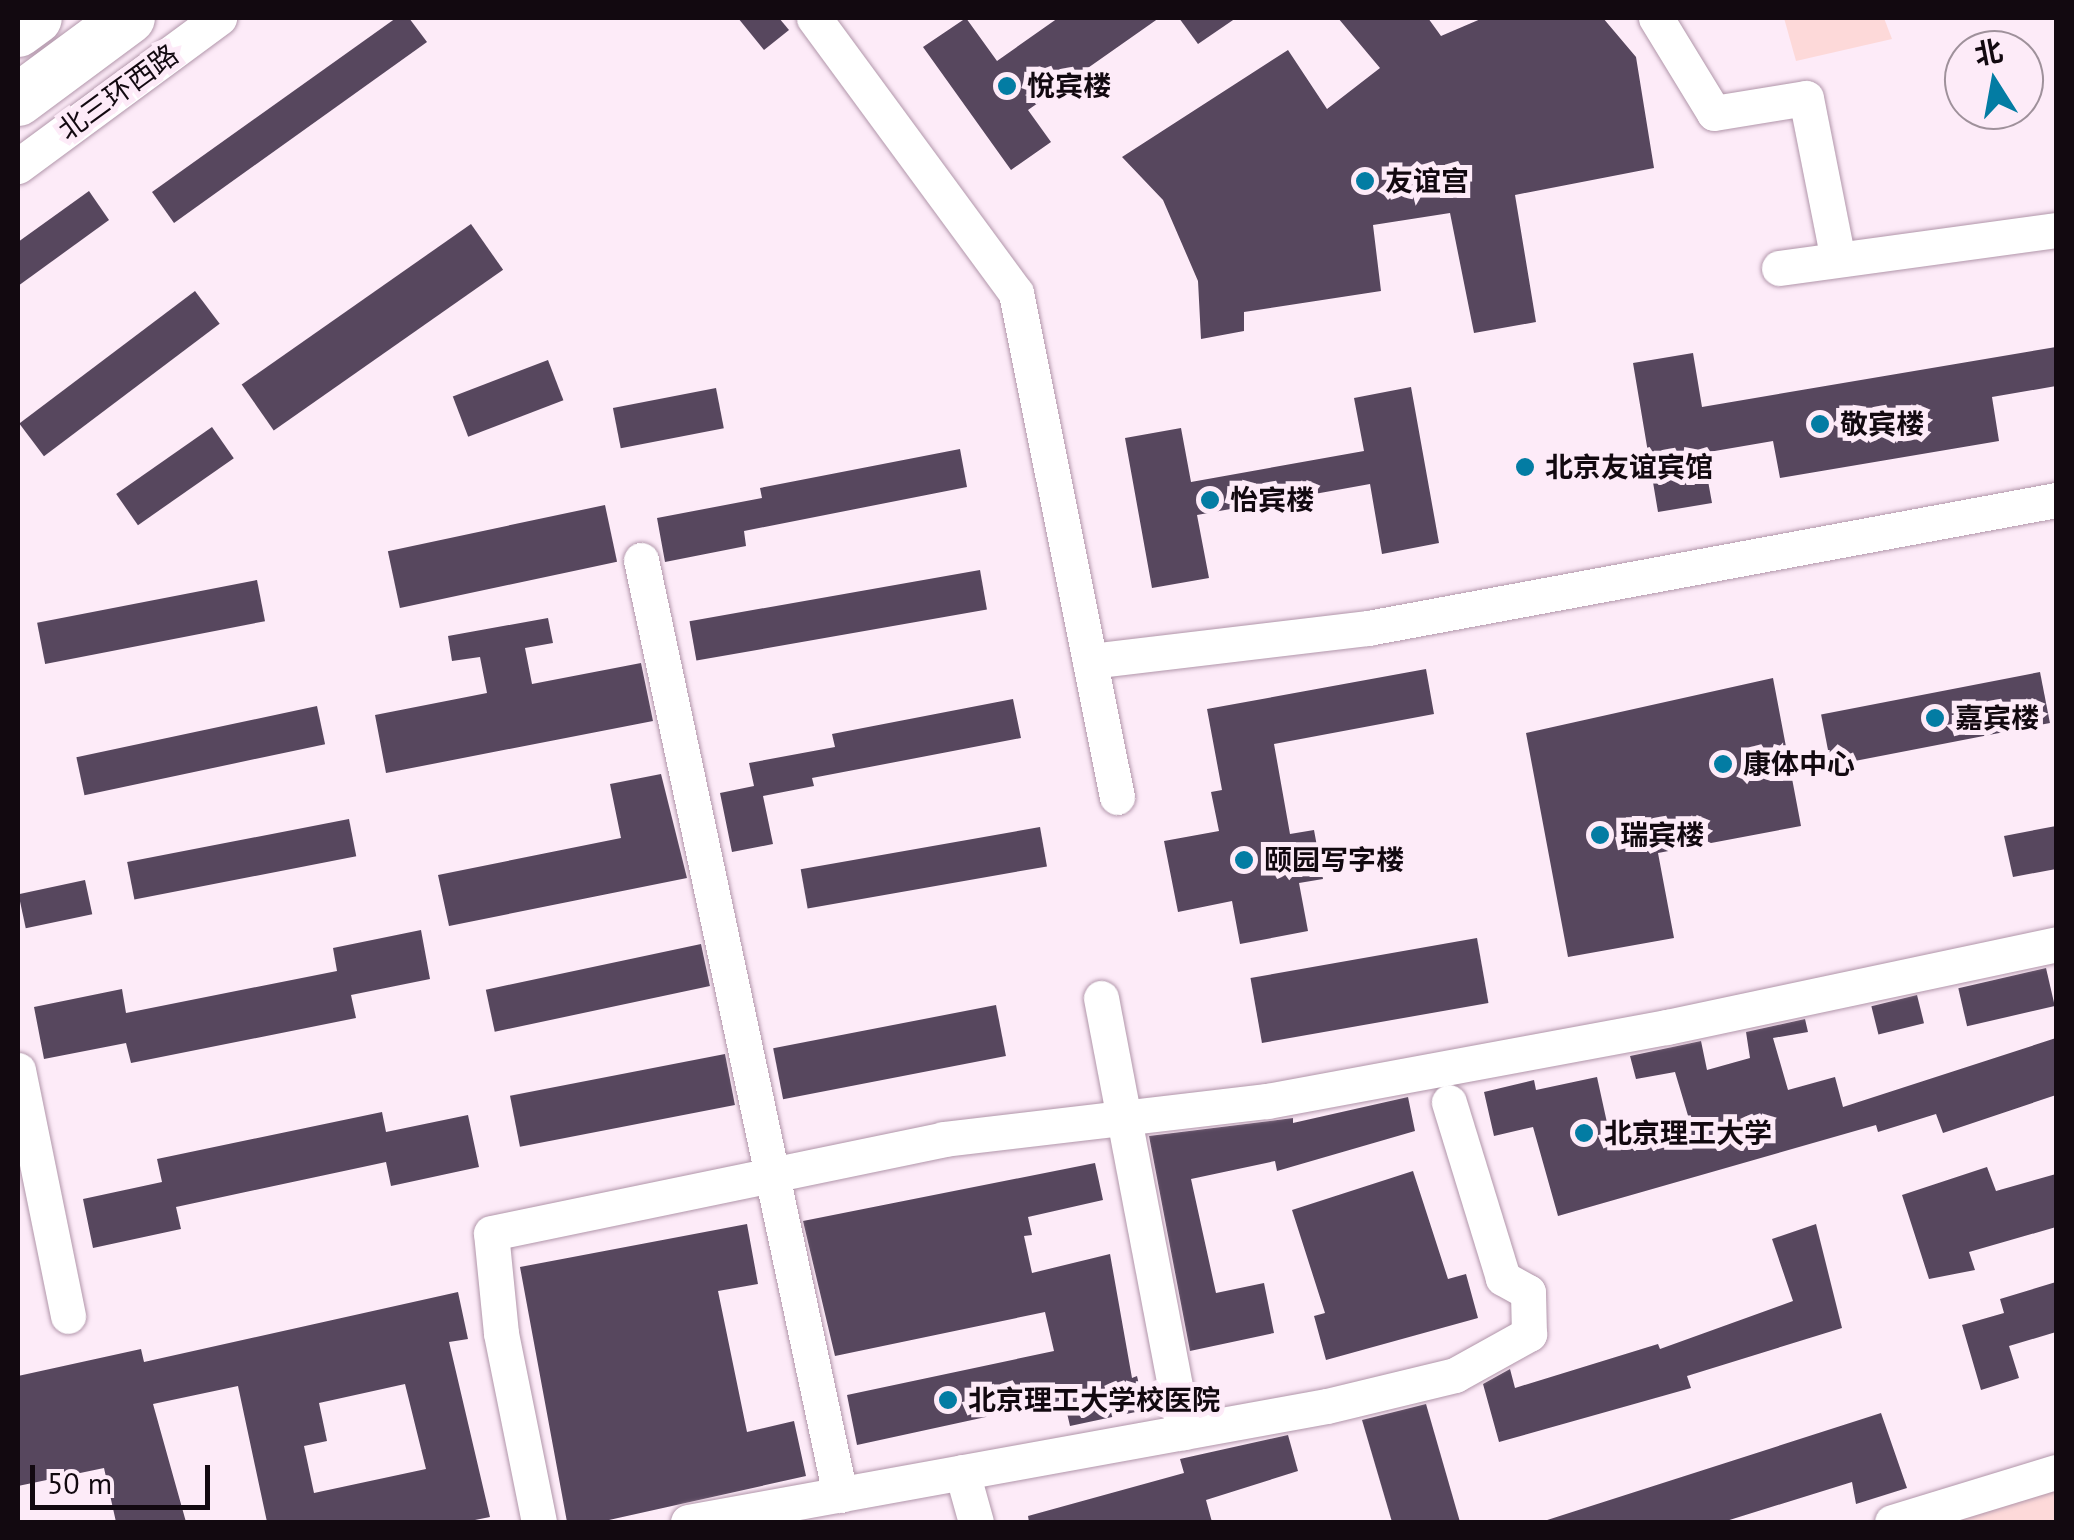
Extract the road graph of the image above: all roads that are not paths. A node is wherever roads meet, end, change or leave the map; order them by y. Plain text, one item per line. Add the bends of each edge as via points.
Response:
1 (36, 18) edge
2 (128, 18) edge
3 (219, 18) edge
4 (1656, 18) edge
5 (825, 22) edge
6 (18, 31) edge
7 (18, 100) edge
8 (18, 166) edge
9 (2056, 230) edge
10 (1838, 259) junction
11 (1779, 268) dead end
12 (2056, 500) edge
13 (641, 560) dead end
14 (1090, 661) junction
15 (1118, 798) dead end
16 (2056, 944) edge
17 (1101, 998) dead end
18 (18, 1070) edge
19 (1449, 1102) dead end
20 (1122, 1117) junction
21 (769, 1176) junction
22 (68, 1316) dead end
23 (1184, 1432) junction
24 (962, 1472) junction
25 (2056, 1472) edge
26 (840, 1495) junction
27 (539, 1522) edge
28 (688, 1522) edge
29 (976, 1522) edge
30 (1892, 1522) edge

1 - 6 highway
2 - 7 highway
3 - 8 street, 北三环西路
4 - 10 street via 1714,112 1806,98
5 - 14 street via 1016,292
9 - 10 street
10 - 11 street
12 - 14 street via 1368,628
13 - 21 street
14 - 15 street
16 - 20 street via 1667,1027 1267,1101
17 - 20 street
18 - 22 street
19 - 23 street via 1502,1278 1528,1292 1529,1334 1454,1375
20 - 21 street via 943,1139
20 - 23 street
21 - 26 street
21 - 27 street via 492,1233 501,1333
23 - 24 street
24 - 26 street
24 - 29 street
25 - 30 street
26 - 28 street

